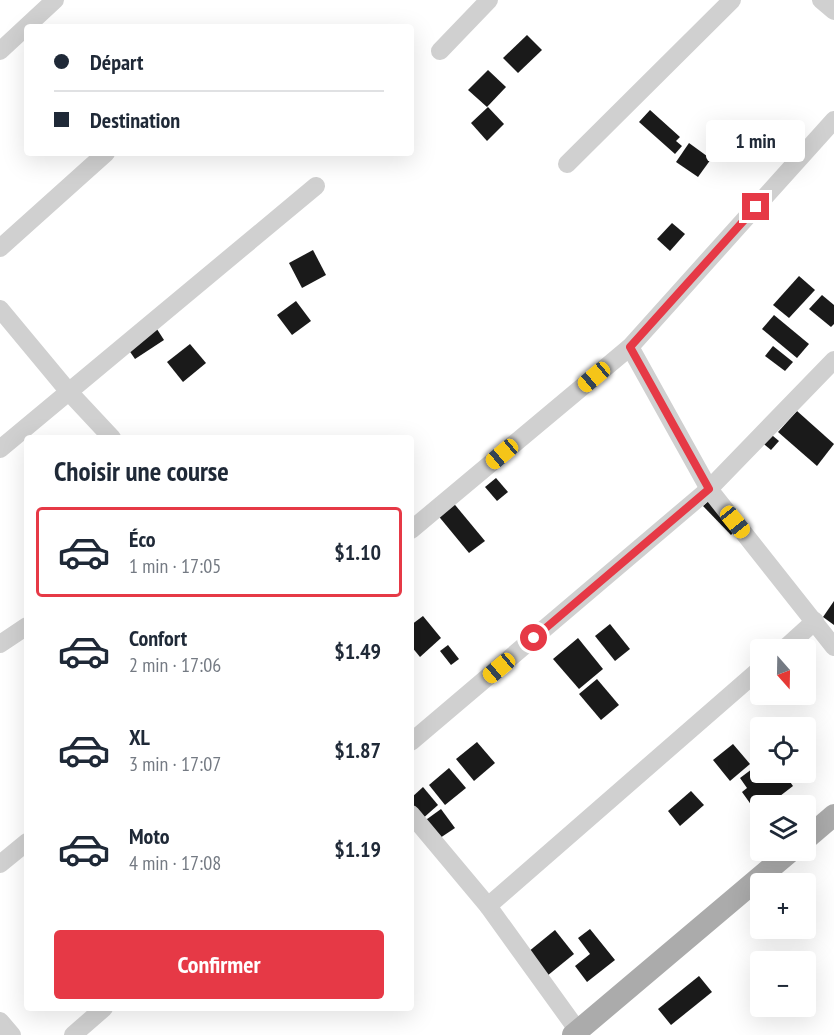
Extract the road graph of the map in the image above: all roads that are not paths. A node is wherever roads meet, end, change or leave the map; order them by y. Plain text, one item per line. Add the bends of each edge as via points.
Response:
1 (55, 0) edge
2 (489, 0) edge
3 (732, 0) edge
4 (821, 0) edge
5 (834, 11) edge
6 (29, 24) edge
7 (24, 29) edge
8 (0, 51) edge
9 (440, 51) dead end
10 (834, 120) edge
11 (103, 156) edge
12 (567, 164) dead end
13 (316, 186) dead end
14 (0, 248) edge
15 (0, 309) edge
16 (630, 347) junction
17 (834, 360) edge
18 (69, 392) junction
19 (109, 435) edge
20 (0, 449) edge
21 (709, 489) junction
22 (414, 527) edge
23 (815, 621) junction
24 (24, 628) edge
25 (795, 639) edge
26 (0, 644) edge
27 (834, 647) edge
28 (750, 678) edge
29 (414, 739) edge
30 (834, 815) edge
31 (414, 818) edge
32 (816, 830) edge
33 (24, 844) edge
34 (779, 861) edge
35 (0, 864) edge
36 (488, 906) junction
37 (101, 1011) edge
38 (0, 1022) edge
39 (577, 1034) edge
40 (12, 1035) edge
41 (73, 1035) edge

1 - 6 street
2 - 9 street
3 - 12 street
4 - 5 street
7 - 8 street
10 - 16 street
11 - 14 street
13 - 18 street
15 - 18 street
16 - 21 street
16 - 22 street
17 - 21 street
18 - 19 street
18 - 20 street
21 - 23 street
21 - 29 street
23 - 25 street
23 - 27 street
24 - 26 street
28 - 36 street
30 - 32 main road
31 - 36 street
33 - 35 street
34 - 39 main road
36 - 39 street
37 - 41 street
38 - 40 street

